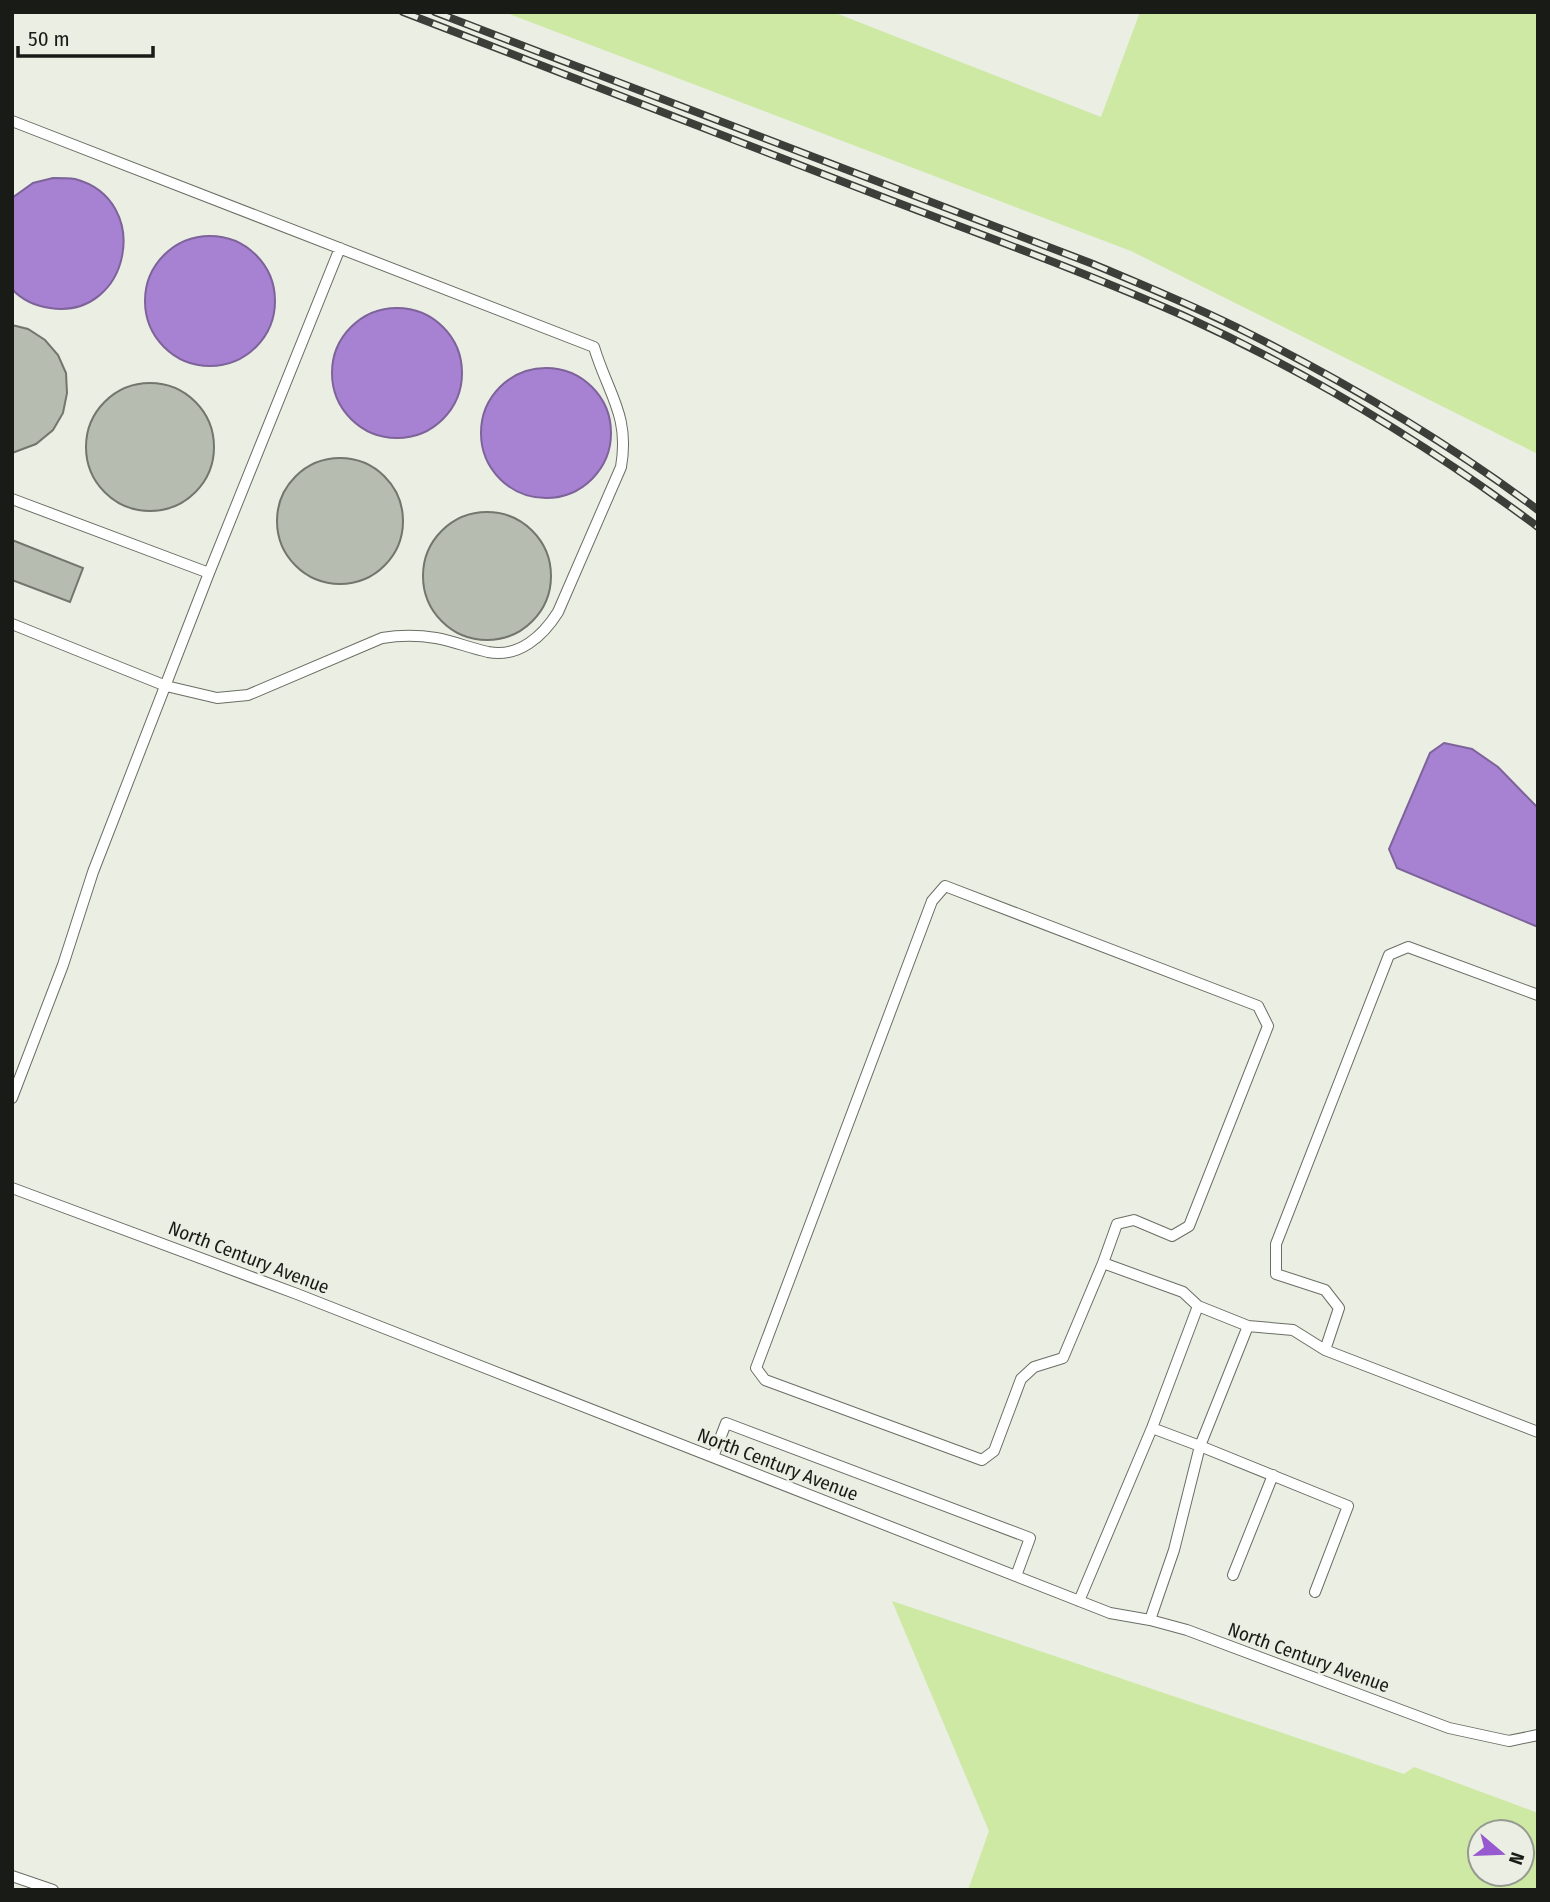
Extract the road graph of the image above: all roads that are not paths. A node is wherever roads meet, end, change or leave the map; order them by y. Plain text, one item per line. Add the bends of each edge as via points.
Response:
1 (12, 121) edge
2 (340, 248) junction
3 (12, 499) edge
4 (209, 573) junction
5 (12, 624) edge
6 (166, 686) junction
7 (1538, 995) edge
8 (12, 1098) edge
9 (12, 1188) edge
10 (1103, 1263) junction
11 (1198, 1306) junction
12 (1248, 1326) junction
13 (1325, 1350) junction
14 (1152, 1428) junction
15 (1538, 1432) edge
16 (1200, 1446) junction
17 (713, 1457) junction
18 (1273, 1475) junction
19 (1233, 1575) dead end
20 (1016, 1576) junction
21 (1315, 1592) dead end
22 (1079, 1601) junction
23 (1150, 1620) junction
24 (1538, 1735) edge
25 (12, 1876) edge
26 (53, 1890) edge

1 - 2 lane
2 - 4 lane
2 - 6 lane via 594,347 622,418 625,446 621,467 558,612 547,630 519,648 491,652 402,635 382,638 248,695 217,698
3 - 4 lane
4 - 6 lane
5 - 6 lane
6 - 8 lane
7 - 13 lane via 1408,947 1389,955 1276,1244 1276,1273 1325,1290 1339,1308
9 - 17 lane, North Century Avenue via 298,1294
10 - 10 lane via 1063,1358 1034,1367 1021,1379 994,1451 982,1460 765,1380 756,1368 932,901 945,886 1258,1006 1268,1026 1189,1226 1172,1236 1134,1220 1117,1224
10 - 11 lane via 1183,1292
11 - 12 lane
11 - 14 lane
12 - 13 lane via 1293,1331
12 - 16 lane
13 - 15 lane
14 - 16 lane
14 - 22 lane
16 - 18 lane
16 - 23 lane
17 - 20 lane, North Century Avenue
17 - 20 lane via 726,1423 1030,1538
18 - 19 lane
18 - 21 lane via 1348,1506
20 - 22 lane, North Century Avenue
22 - 23 lane, North Century Avenue via 1110,1613
23 - 24 lane, North Century Avenue via 1449,1728 1509,1741
25 - 26 lane

